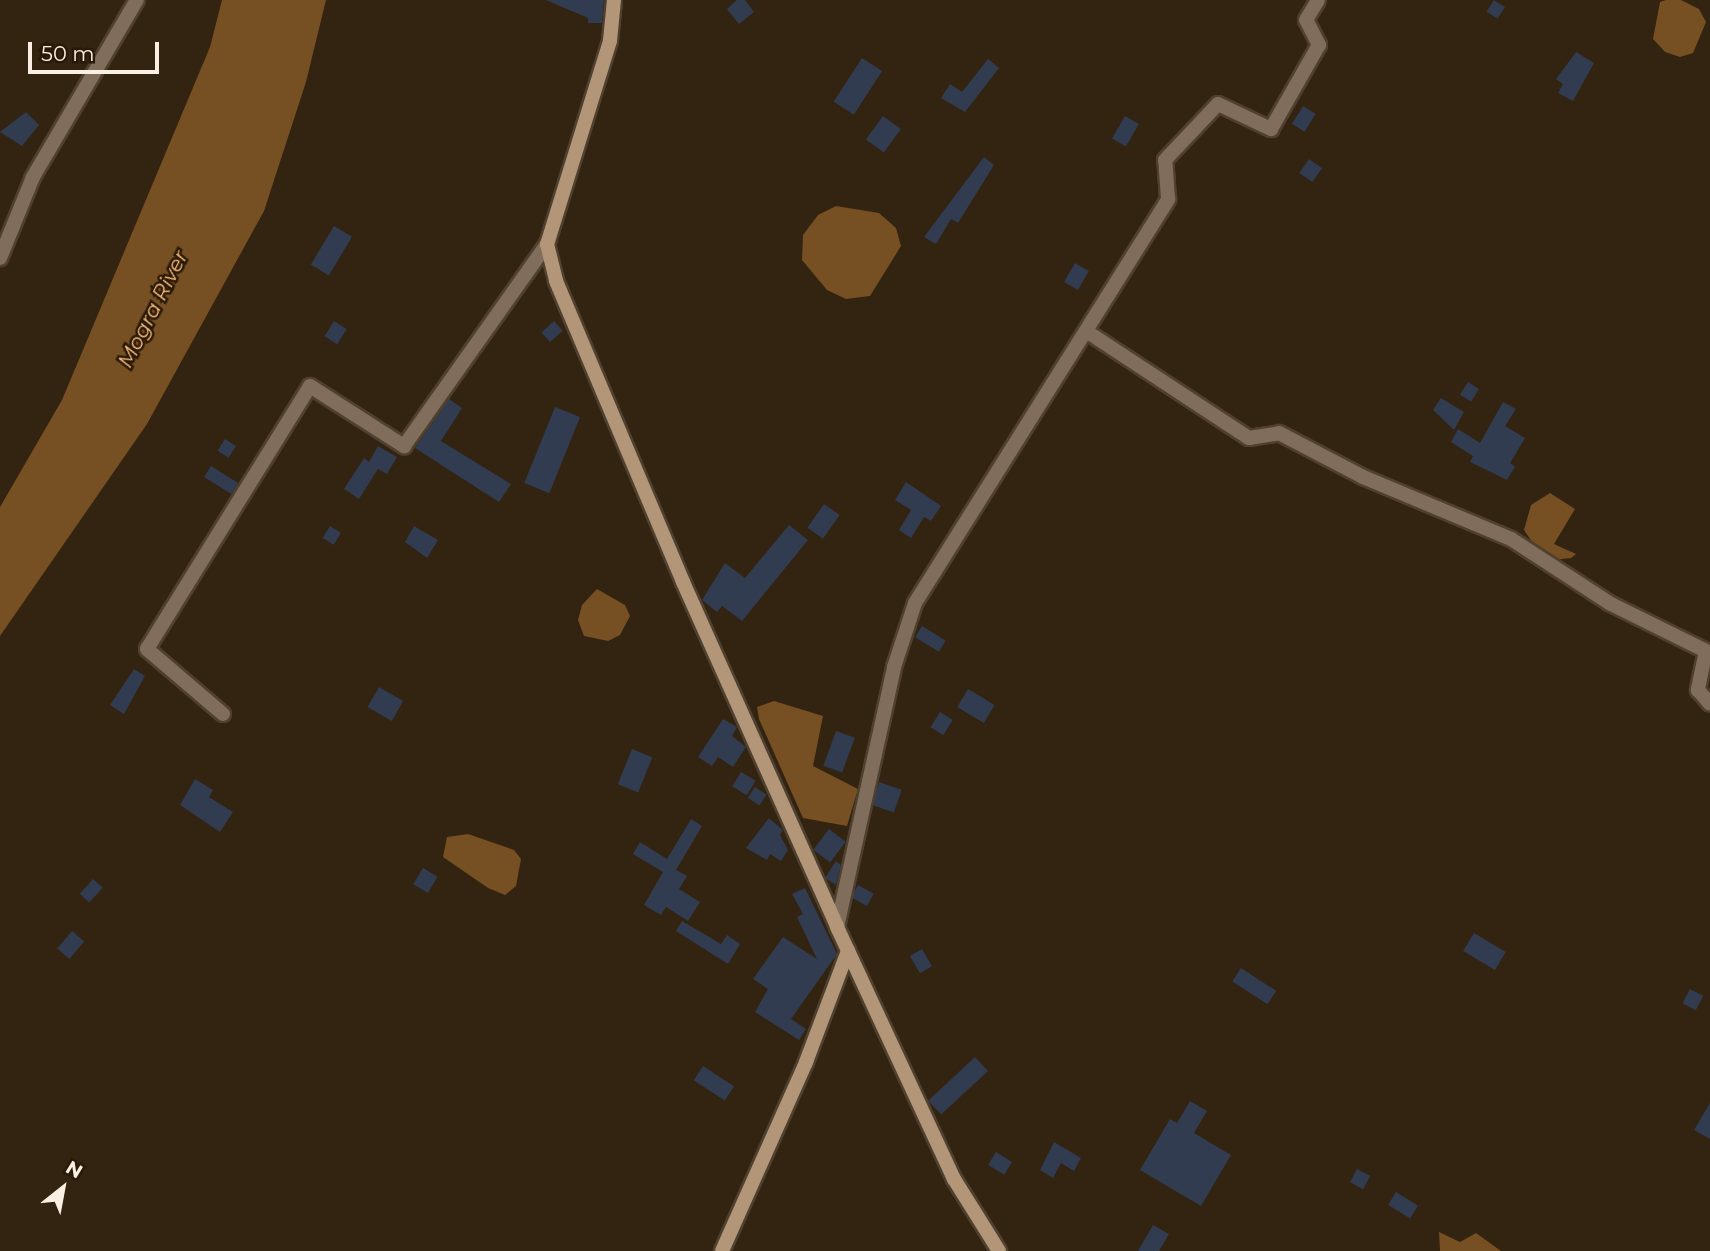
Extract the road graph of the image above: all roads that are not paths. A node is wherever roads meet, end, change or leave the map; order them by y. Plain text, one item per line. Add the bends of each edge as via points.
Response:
1 (137, 0) edge
2 (614, 0) edge
3 (1318, 0) edge
4 (547, 244) junction
5 (0, 258) edge
6 (1086, 331) junction
7 (1710, 704) edge
8 (223, 714) dead end
9 (837, 927) junction
10 (848, 951) junction
11 (722, 1251) edge
12 (999, 1251) edge

1 - 5 street via 33,177
2 - 4 street via 601,73
3 - 6 street via 1306,20 1319,45 1271,129 1218,104 1165,160 1168,199
4 - 8 street via 404,446 310,386 147,649
4 - 9 street via 556,281 650,506
6 - 7 street via 1249,438 1279,433 1363,477 1511,539 1609,603 1706,652 1698,690
6 - 9 street via 915,603 894,667
9 - 10 street
10 - 11 street via 806,1062
10 - 12 street via 954,1179

